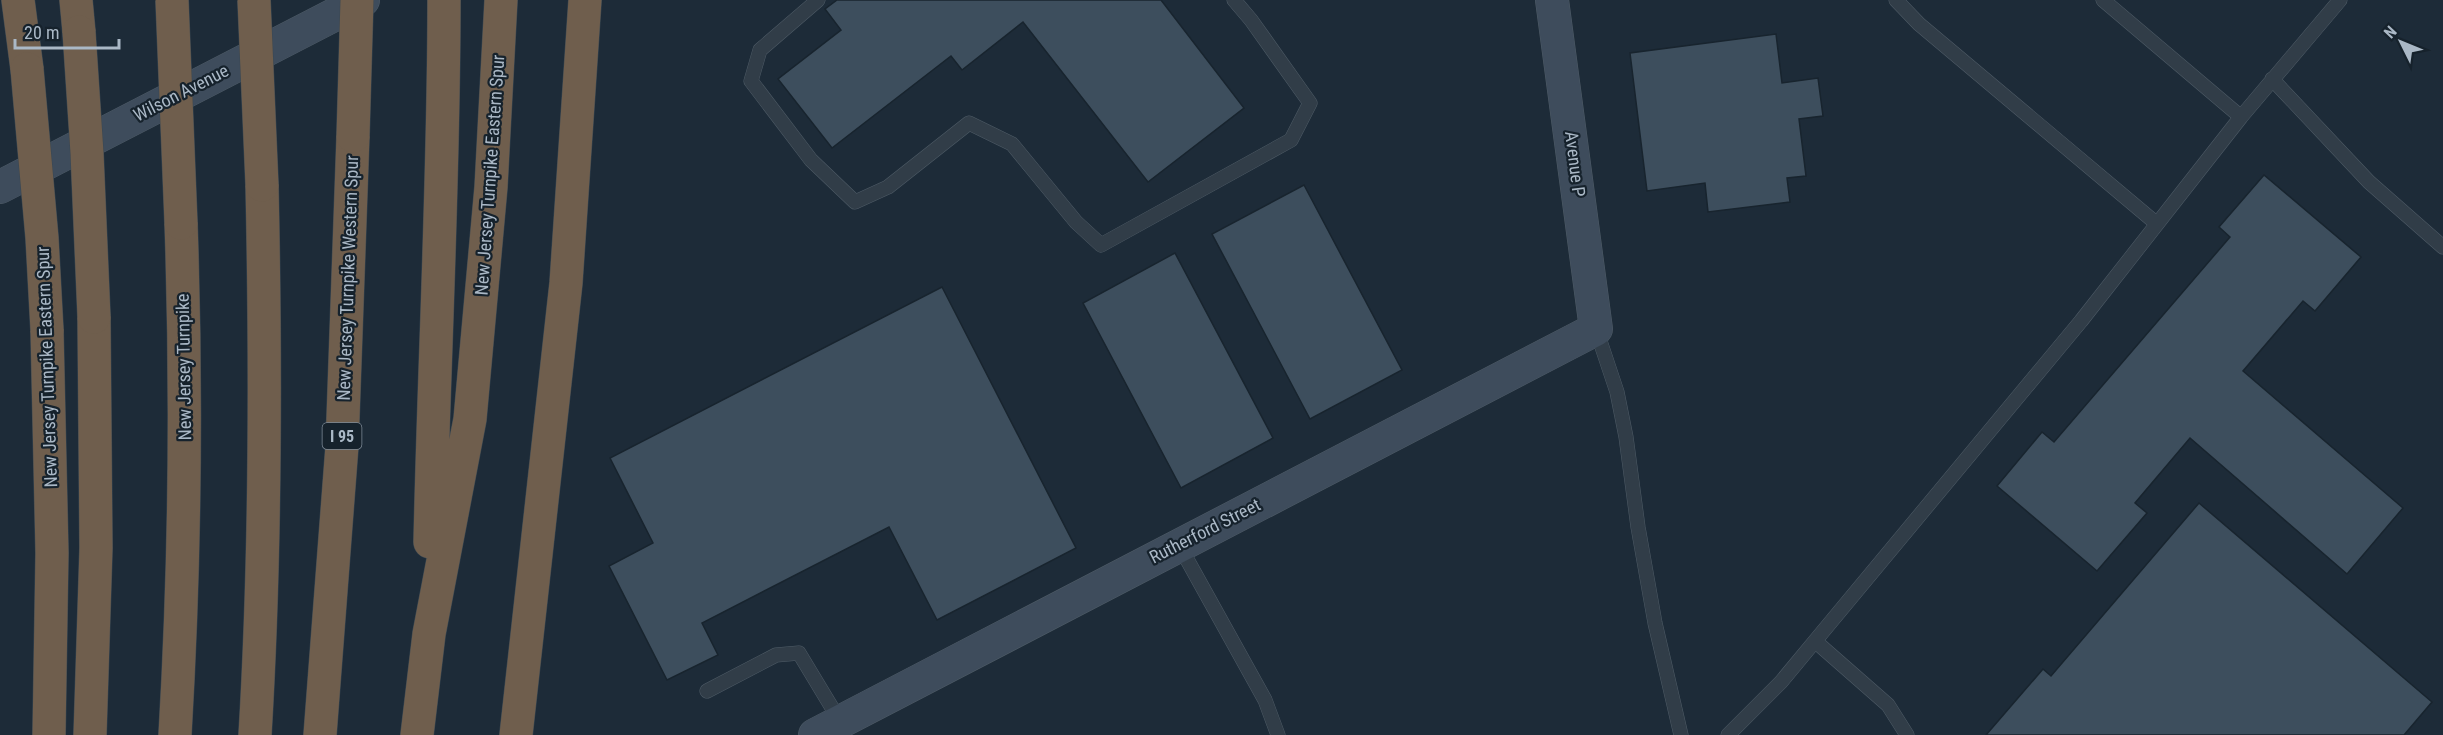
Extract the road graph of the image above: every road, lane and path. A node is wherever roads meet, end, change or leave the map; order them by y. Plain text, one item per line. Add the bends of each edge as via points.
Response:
1 (18, 0) edge
2 (76, 0) edge
3 (172, 0) edge
4 (254, 0) edge
5 (357, 0) edge
6 (363, 0) edge
7 (444, 0) edge
8 (501, 0) edge
9 (585, 0) edge
10 (818, 0) edge
11 (1234, 0) edge
12 (1552, 0) edge
13 (1896, 0) edge
14 (2103, 0) edge
15 (2340, 0) edge
16 (2272, 79) junction
17 (2241, 117) junction
18 (0, 187) edge
19 (2157, 224) junction
20 (2443, 247) edge
21 (1596, 329) junction
22 (1179, 544) junction
23 (429, 634) junction
24 (1815, 642) junction
25 (707, 691) dead end
26 (827, 728) edge
27 (49, 735) edge
28 (90, 735) edge
29 (176, 735) edge
30 (255, 735) edge
31 (320, 735) edge
32 (417, 735) edge
33 (516, 735) edge
34 (1278, 735) edge
35 (1681, 735) edge
36 (1728, 735) edge
37 (1907, 735) edge

1 - 27 highway, New Jersey Turnpike Eastern Spur, bridge via 41,216 47,330 52,553
2 - 28 highway, bridge via 94,317 96,548
3 - 29 highway, New Jersey Turnpike, bridge via 185,453
4 - 30 highway, bridge via 262,185 264,435
5 - 31 highway, New Jersey Turnpike Western Spur / I 95, bridge via 344,402
6 - 18 street, Wilson Avenue
7 - 23 highway via 441,260 433,413
8 - 23 highway, New Jersey Turnpike Eastern Spur via 485,263 470,419
9 - 33 highway via 566,284
10 - 11 lane via 760,50 752,81 811,160 855,202 888,188 969,123 1012,144 1076,222 1101,245 1291,140 1310,103
12 - 21 street, Avenue P
13 - 19 lane via 1919,24
14 - 17 lane
15 - 16 lane
16 - 17 lane
16 - 20 lane via 2369,182
17 - 19 lane
19 - 24 lane
21 - 22 street, Rutherford Street
21 - 35 lane via 1617,392 1655,623
22 - 26 street, Rutherford Street
22 - 34 lane via 1266,700
23 - 32 highway
24 - 36 lane
24 - 37 lane via 1888,705
25 - 26 lane via 776,655 799,653

